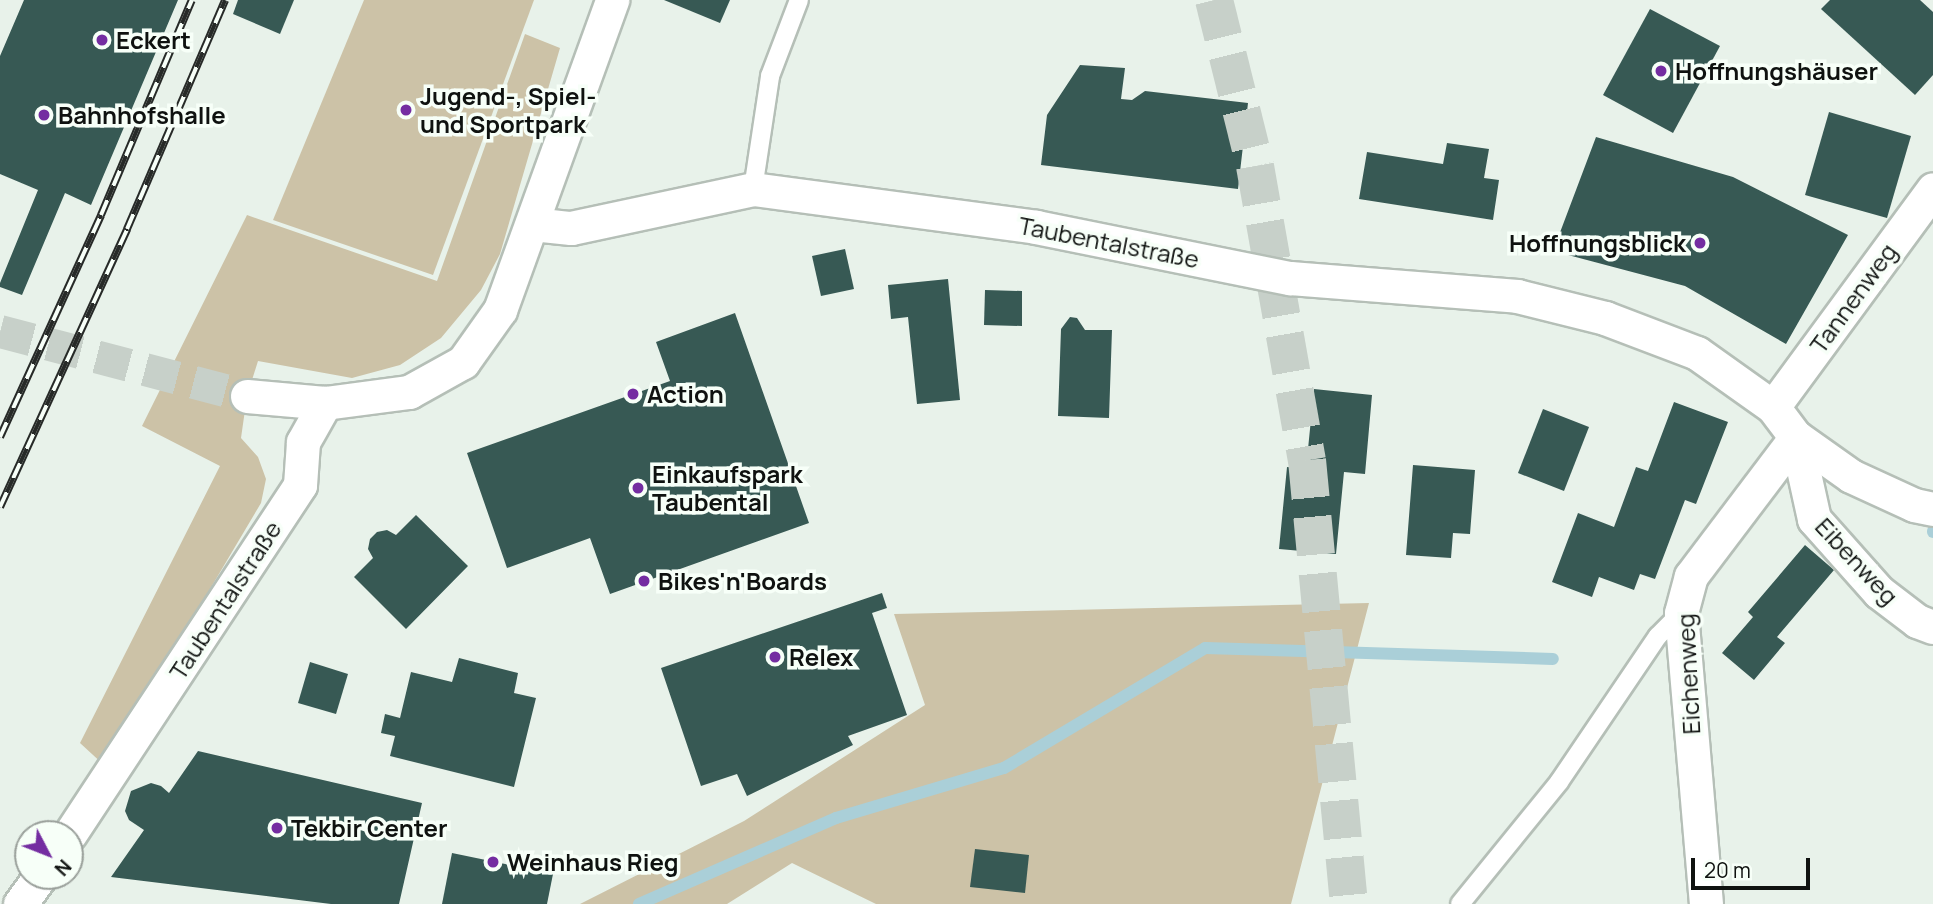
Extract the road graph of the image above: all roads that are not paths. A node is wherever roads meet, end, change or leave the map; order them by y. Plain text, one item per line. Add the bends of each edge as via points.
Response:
1 (612, 0) edge
2 (799, 0) edge
3 (1933, 188) edge
4 (753, 189) junction
5 (531, 224) junction
6 (247, 396) tunnel mouth
7 (325, 403) junction
8 (1773, 407) junction
9 (1796, 437) junction
10 (1933, 509) edge
11 (1681, 613) junction
12 (1933, 627) edge
13 (80, 820) edge
14 (1460, 904) edge
15 (1706, 904) edge

1 - 5 street
2 - 4 lane via 770,76
3 - 8 street, Tannenweg
4 - 5 street, Taubentalstraße via 571,228
4 - 8 street, Taubentalstraße via 1036,227 1290,278 1517,296 1605,318 1697,353
5 - 7 street via 500,310 463,362 410,392
6 - 7 street
7 - 13 street, Taubentalstraße via 303,442 300,485
8 - 9 street, Taubentalstraße
9 - 10 street, Taubentalstraße via 1851,476
9 - 11 street, Eichenweg via 1691,576
9 - 12 street, Eibenweg via 1814,519 1879,592 1917,621
11 - 14 lane via 1658,636 1559,782
11 - 15 street, Eichenweg

